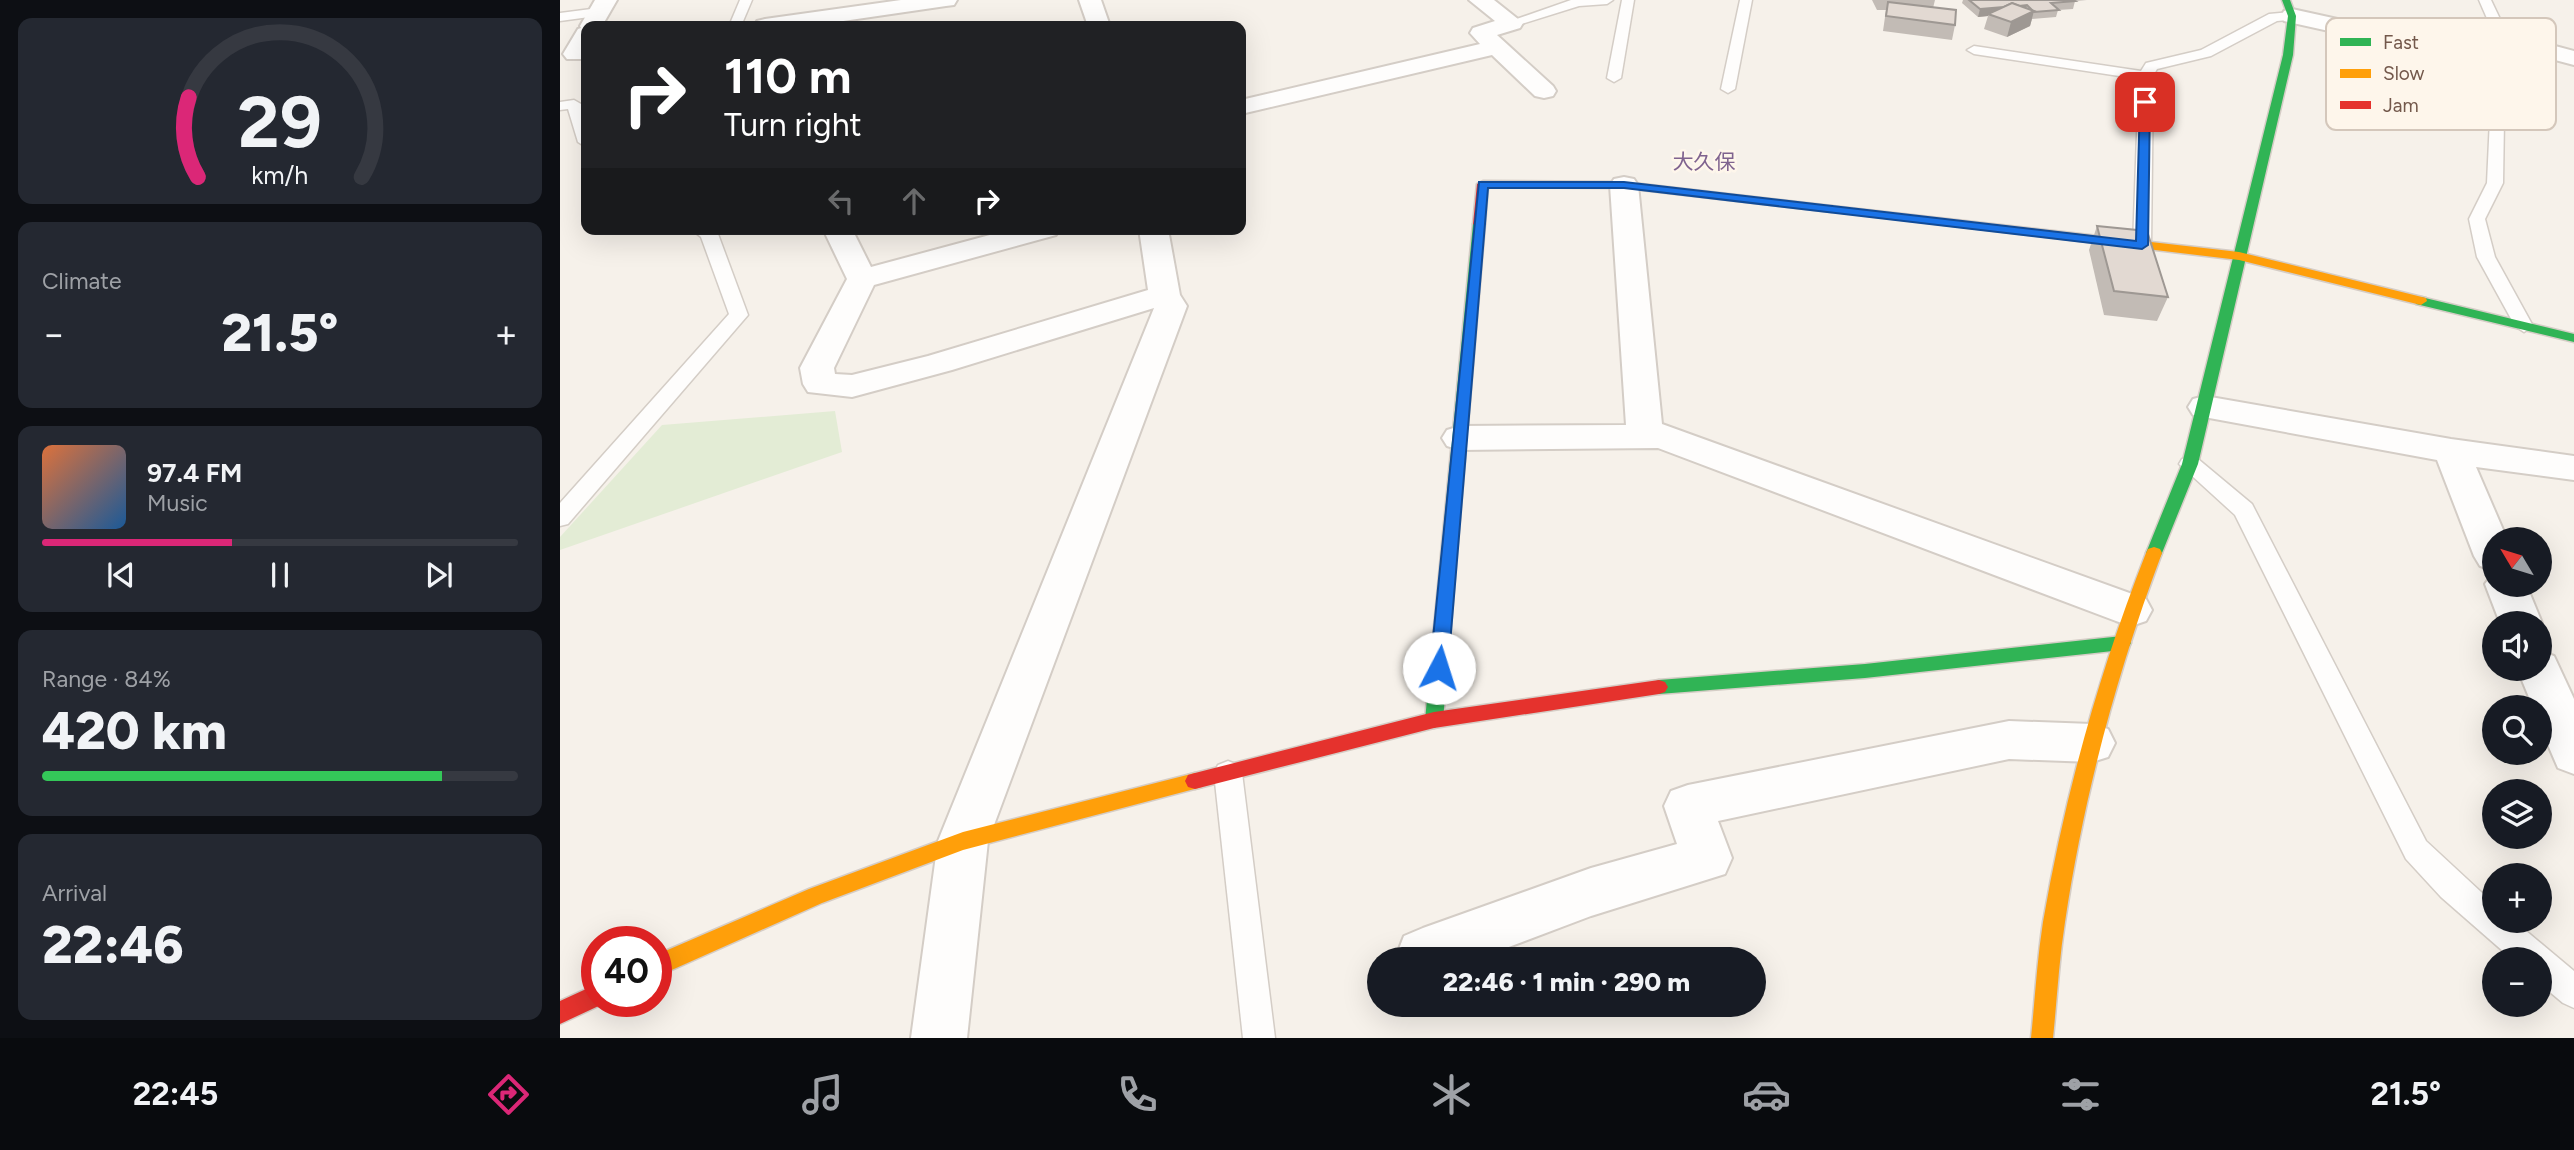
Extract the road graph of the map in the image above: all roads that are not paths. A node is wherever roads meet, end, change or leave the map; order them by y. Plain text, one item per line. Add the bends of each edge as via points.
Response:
1 (746, 0) edge
2 (946, 0) edge
3 (1090, 0) edge
4 (1480, 0) edge
5 (1607, 0) edge
6 (1628, 0) edge
7 (1746, 0) edge
8 (2485, 0) edge
9 (898, 4) edge
10 (2289, 8) edge
11 (599, 13) edge
12 (560, 17) edge
13 (2493, 18) edge
14 (2326, 19) edge
15 (737, 21) edge
16 (795, 21) edge
17 (1097, 21) edge
18 (1512, 23) junction
19 (581, 43) edge
20 (1497, 47) junction
21 (1974, 50) dead end
22 (581, 53) edge
23 (2556, 53) edge
24 (2574, 58) edge
25 (2146, 76) junction
26 (1614, 78) dead end
27 (1728, 89) dead end
28 (1544, 90) dead end
29 (560, 106) edge
30 (1246, 106) edge
31 (581, 126) edge
32 (2497, 130) edge
33 (1624, 185) junction
34 (709, 235) edge
35 (840, 235) edge
36 (1024, 235) edge
37 (1154, 235) edge
38 (2142, 245) junction
39 (2239, 256) junction
40 (862, 279) junction
41 (1164, 295) junction
42 (2524, 326) junction
43 (2574, 338) edge
44 (2205, 407) junction
45 (1646, 436) junction
46 (1460, 438) junction
47 (2451, 451) junction
48 (2190, 464) junction
49 (2574, 468) edge
50 (560, 518) edge
51 (2482, 527) edge
52 (2126, 627) junction
53 (2544, 681) edge
54 (1434, 720) junction
55 (2092, 743) junction
56 (2574, 754) edge
57 (1228, 773) junction
58 (963, 841) junction
59 (1442, 947) edge
60 (2521, 947) edge
61 (672, 959) edge
62 (2552, 974) edge
63 (2574, 992) edge
64 (581, 1003) edge
65 (560, 1013) edge
66 (939, 1038) edge
67 (1259, 1038) edge
68 (2042, 1038) edge

1 - 15 lane
2 - 9 street
3 - 17 street
4 - 18 street
5 - 18 lane via 1578,2
6 - 26 lane
7 - 27 lane
8 - 13 lane
9 - 16 street
10 - 14 street
10 - 25 lane via 2206,53 2151,66
10 - 39 street via 2288,55
11 - 12 lane
18 - 20 street via 1481,33
19 - 22 street via 575,54
20 - 28 street
20 - 30 street
21 - 25 lane
23 - 24 street
25 - 38 lane
29 - 31 lane via 574,104
32 - 42 lane via 2495,183 2477,219 2486,257
33 - 38 street
33 - 45 street
33 - 46 street via 1483,184
34 - 50 lane via 739,315
35 - 40 street
36 - 40 street
37 - 41 street
38 - 39 street
39 - 42 street
39 - 44 street
40 - 41 street via 817,368 820,384 852,386
41 - 58 street via 1171,306
42 - 43 street
44 - 47 street
44 - 48 street
45 - 46 street
45 - 52 street via 1661,436
46 - 54 street
47 - 49 street
47 - 51 street
48 - 52 street
48 - 60 lane via 2244,510 2416,850
52 - 54 street via 1865,671 1636,689
52 - 55 street
53 - 56 street
54 - 57 street
55 - 59 street via 2009,740 1688,806 1707,858 1591,892
55 - 68 street via 2056,912
57 - 58 street
57 - 67 lane
58 - 61 street via 816,896
58 - 66 street
62 - 63 lane
64 - 65 street

